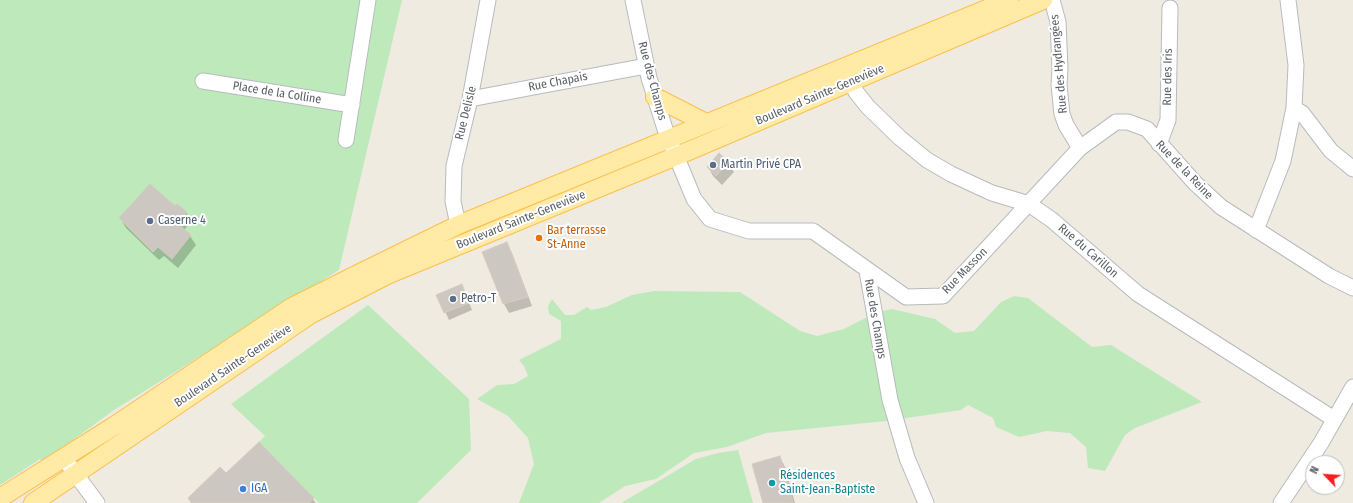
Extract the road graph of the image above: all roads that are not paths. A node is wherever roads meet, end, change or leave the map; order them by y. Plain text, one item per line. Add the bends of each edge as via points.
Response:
1 (368, 0) edge
2 (488, 0) edge
3 (633, 0) edge
4 (1009, 0) edge
5 (1043, 0) edge
6 (1052, 0) edge
7 (1288, 0) edge
8 (1170, 8) dead end
9 (646, 66) junction
10 (203, 81) dead end
11 (851, 82) junction
12 (655, 97) junction
13 (470, 99) junction
14 (352, 105) junction
15 (1294, 108) junction
16 (706, 123) junction
17 (669, 139) junction
18 (346, 140) dead end
19 (1159, 144) junction
20 (1080, 148) junction
21 (676, 156) junction
22 (1353, 169) edge
23 (1029, 204) junction
24 (458, 225) junction
25 (1256, 230) junction
26 (867, 271) junction
27 (1353, 288) edge
28 (1353, 387) edge
29 (1334, 419) junction
30 (63, 457) junction
31 (74, 474) junction
32 (0, 498) edge
33 (33, 503) edge
34 (97, 503) edge
35 (926, 503) edge
36 (1281, 503) edge

1 - 14 street
2 - 13 street, Rue Delisle
3 - 9 street, Rue des Champs
4 - 16 main road, Boulevard Sainte-Geneviève
5 - 11 main road, Boulevard Sainte-Geneviève
6 - 20 street, Rue des Hydrangées via 1058,22 1062,114
7 - 15 street via 1296,65
8 - 19 street, Rue des Iris via 1168,120
9 - 12 street, Rue des Champs
9 - 13 street, Rue Chapais
10 - 14 street, Place de la Colline
11 - 21 main road, Boulevard Sainte-Geneviève
11 - 23 street, Rue du Carillon via 868,107 927,160 992,193
12 - 16 main road
12 - 17 street, Rue des Champs
13 - 24 street, Rue Delisle via 456,151 452,180
14 - 18 street
15 - 22 street via 1302,113 1332,151
15 - 25 street via 1283,161
16 - 17 main road, Boulevard Sainte-Geneviève
17 - 21 street, Rue des Champs
17 - 24 main road, Boulevard Sainte-Geneviève
19 - 20 street, Rue de la Reine via 1146,129 1128,122 1116,122
19 - 25 street, Rue de la Reine via 1221,207
20 - 23 street, Rue de la Reine
21 - 26 street, Rue des Champs via 694,199 710,218 749,231 813,231
21 - 31 main road, Boulevard Sainte-Geneviève via 387,275 311,314
23 - 26 street, Rue Masson via 943,296 906,297
23 - 29 street, Rue du Carillon via 1052,220 1138,294
24 - 30 main road, Boulevard Sainte-Geneviève via 292,307 114,426
25 - 27 street, Rue de la Reine via 1329,276
26 - 35 street, Rue des Champs via 890,400 907,458
28 - 29 street
29 - 36 street
30 - 31 street
30 - 32 main road, Boulevard Sainte-Geneviève
31 - 33 main road, Boulevard Sainte-Geneviève
31 - 34 street

